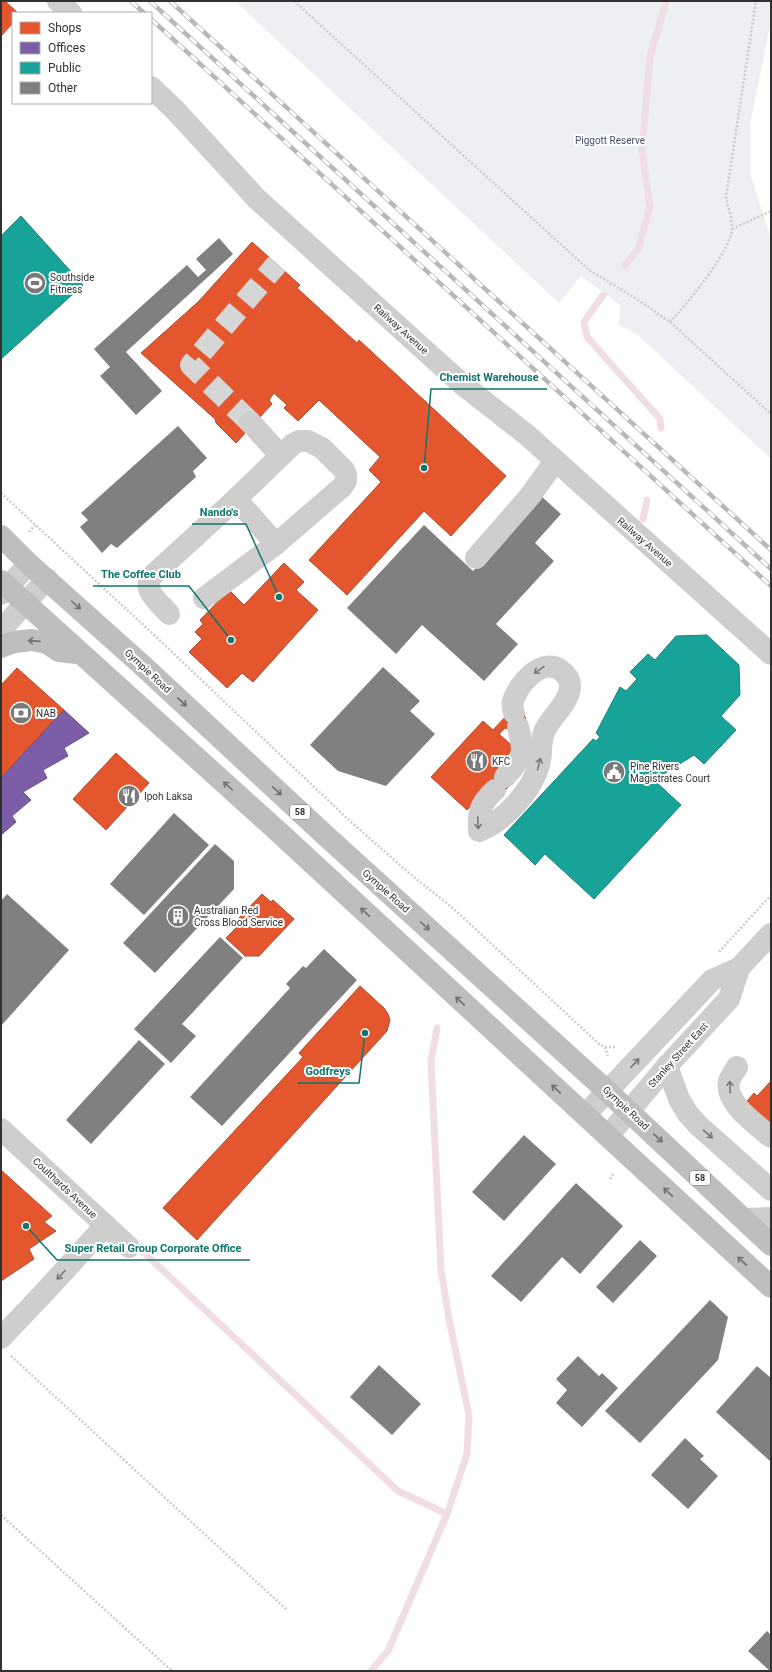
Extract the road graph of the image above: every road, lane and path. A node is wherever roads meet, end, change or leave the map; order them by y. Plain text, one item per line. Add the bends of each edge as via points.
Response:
1 (58, 1) edge
2 (294, 1) edge
3 (756, 1) edge
4 (70, 12) edge
5 (152, 88) edge
6 (771, 211) edge
7 (732, 229) junction
8 (670, 322) junction
9 (771, 414) edge
10 (250, 422) tunnel mouth
11 (280, 455) junction
12 (555, 461) junction
13 (1, 493) edge
14 (236, 499) junction
15 (36, 525) junction
16 (28, 532) dead end
17 (1, 536) edge
18 (276, 544) junction
19 (476, 558) dead end
20 (29, 564) junction
21 (46, 579) junction
22 (3, 587) edge
23 (204, 598) dead end
24 (26, 602) junction
25 (170, 614) dead end
26 (1, 630) edge
27 (1, 647) edge
28 (82, 653) junction
29 (771, 654) edge
30 (516, 720) joint
31 (771, 934) edge
32 (739, 968) junction
33 (608, 1056) dead end
34 (667, 1066) junction
35 (737, 1067) dead end
36 (607, 1091) junction
37 (629, 1111) junction
38 (585, 1115) junction
39 (1, 1129) edge
40 (608, 1136) junction
41 (771, 1137) edge
42 (615, 1172) dead end
43 (610, 1179) dead end
44 (770, 1185) edge
45 (771, 1218) edge
46 (744, 1219) junction
47 (101, 1221) junction
48 (771, 1245) edge
49 (129, 1247) dead end
50 (771, 1287) edge
51 (1, 1320) edge
52 (5, 1346) edge
53 (1, 1515) edge
54 (287, 1610) dead end
55 (172, 1671) edge

1 - 4 street
2 - 8 path via 589,270
3 - 7 path via 726,197
5 - 12 street, Railway Avenue via 257,199 462,384 527,435
6 - 7 path
7 - 8 path via 716,264
8 - 9 path
10 - 11 street
11 - 14 street
11 - 18 street via 299,441 308,441 322,448 338,462 346,475 346,481
12 - 19 street via 530,496
12 - 29 street, Railway Avenue
13 - 15 path
14 - 18 street
14 - 25 street via 151,576 148,586 150,592
15 - 16 path
15 - 33 path via 351,822 455,910 605,1048
17 - 20 highway, Gympie Road / 58
18 - 23 street
20 - 21 highway, Gympie Road / 58
20 - 22 street
21 - 24 street
21 -> 36 highway, Gympie Road / 58
22 - 24 highway
24 - 26 street
24 - 28 highway
28 -> 27 highway via 59,651 47,643 32,640 14,642
38 -> 28 highway
30 -> 30 street via 523,752 519,761 484,802 478,816 479,831 503,816 521,798 536,773 544,732 569,694 570,686 565,674 553,666 546,665 535,672 516,694 513,703
31 - 32 street, Stanley Street East
32 - 34 street, Stanley Street East via 729,999
36 -> 32 street, Stanley Street East via 712,980
34 - 37 street, Stanley Street East
34 -> 44 street via 679,1099 688,1114
41 -> 35 street via 746,1116 732,1097 729,1083
36 - 37 highway, Gympie Road / 58
36 - 38 street, Stanley Street East
37 - 40 street, Stanley Street East
37 -> 46 highway, Gympie Road / 58
38 - 40 highway
39 - 47 street, Coulthards Avenue
50 -> 40 highway
42 - 43 path
45 - 46 street
46 - 48 highway, Gympie Road / 58
47 - 49 street, Coulthards Avenue
47 - 51 street
47 -> 52 street
52 - 54 path
53 - 55 path

